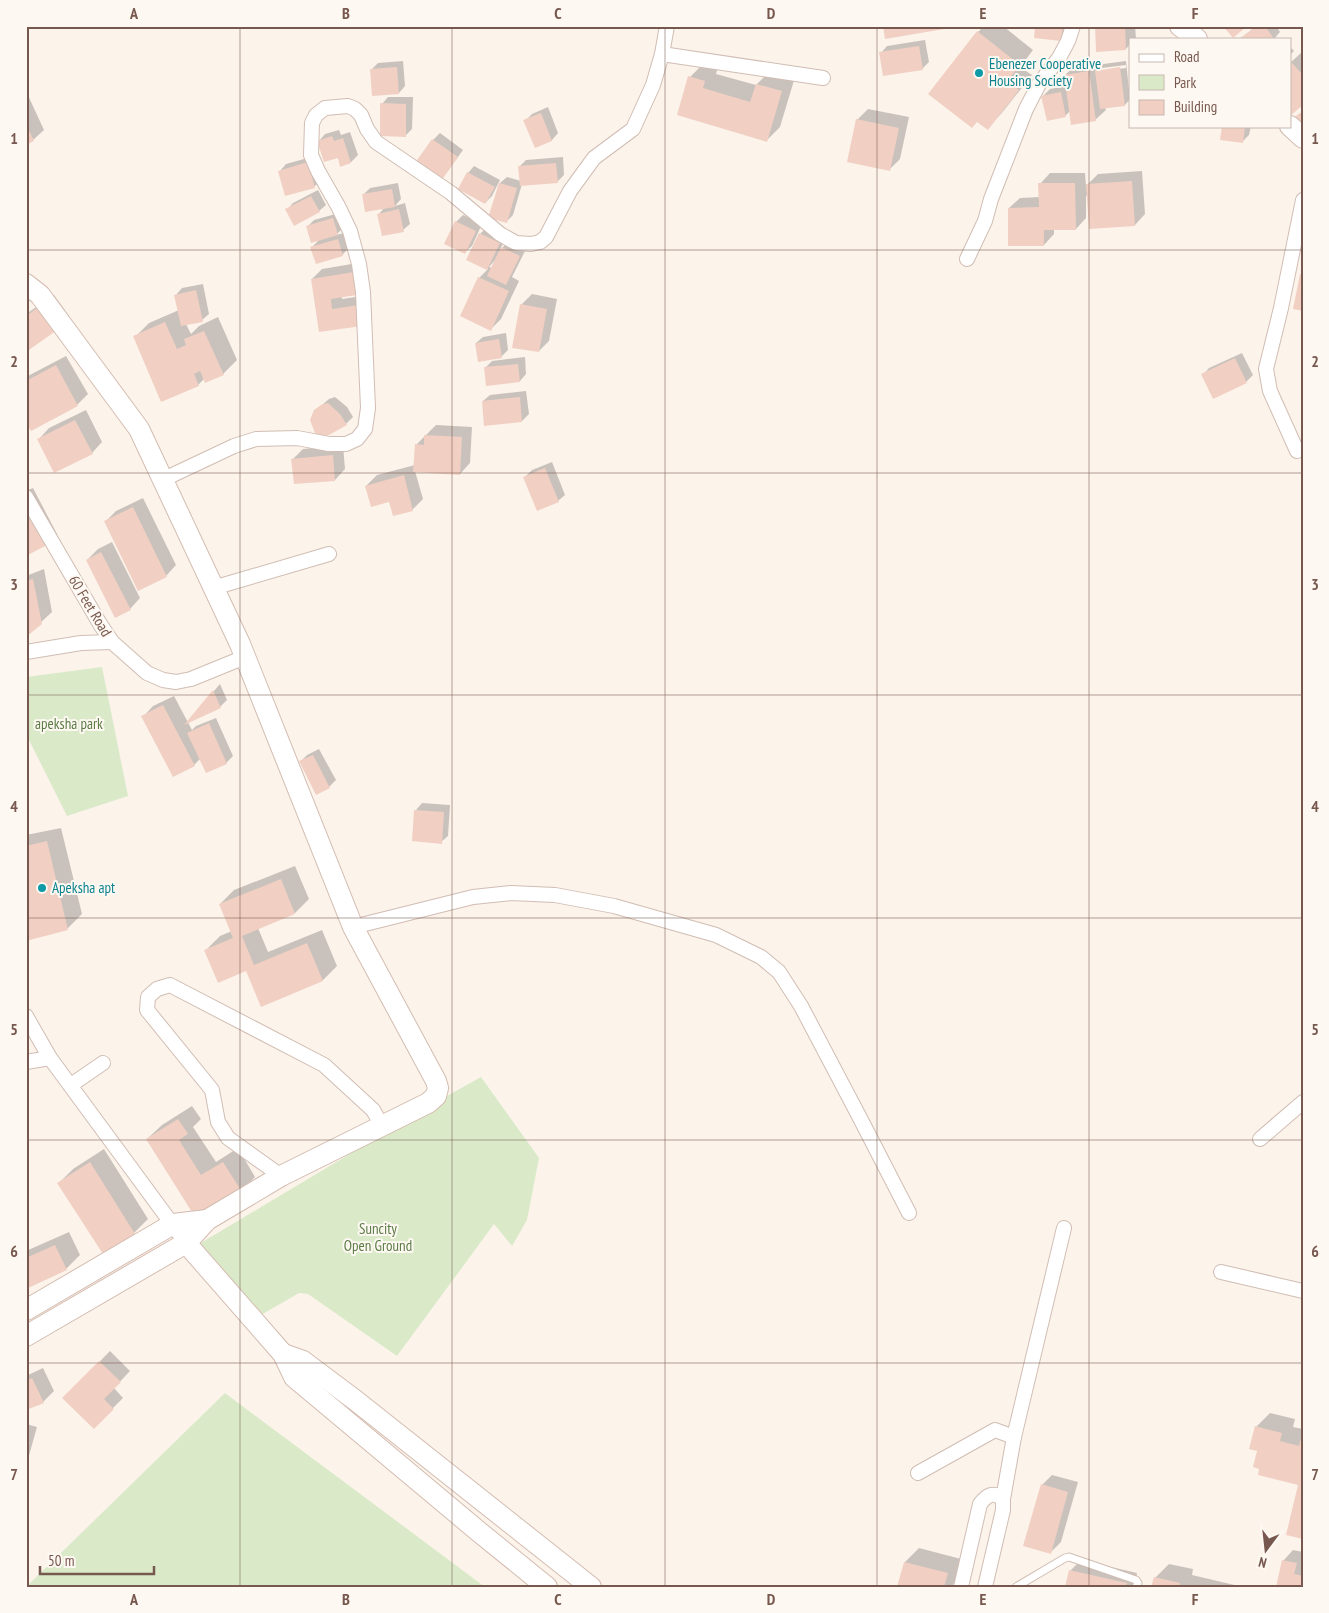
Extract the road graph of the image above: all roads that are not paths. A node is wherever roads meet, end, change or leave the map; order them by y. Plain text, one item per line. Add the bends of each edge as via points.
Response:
1 (667, 26) edge
2 (1073, 26) edge
3 (1180, 26) edge
4 (1196, 38) edge
5 (662, 54) junction
6 (823, 78) dead end
7 (1292, 128) edge
8 (1303, 138) edge
9 (1303, 200) edge
10 (968, 260) dead end
11 (26, 284) edge
12 (1297, 451) dead end
13 (162, 480) junction
14 (26, 497) edge
15 (330, 554) dead end
16 (213, 588) junction
17 (112, 642) junction
18 (26, 652) edge
19 (245, 657) junction
20 (353, 927) junction
21 (26, 1016) edge
22 (50, 1058) junction
23 (26, 1062) edge
24 (103, 1063) dead end
25 (71, 1085) junction
26 (1303, 1102) edge
27 (382, 1126) junction
28 (1260, 1139) dead end
29 (281, 1176) junction
30 (908, 1213) dead end
31 (207, 1220) junction
32 (173, 1224) junction
33 (1064, 1228) dead end
34 (186, 1243) junction
35 (1221, 1272) dead end
36 (1303, 1291) edge
37 (26, 1310) edge
38 (26, 1336) edge
39 (283, 1354) junction
40 (1014, 1437) junction
41 (918, 1472) dead end
42 (1003, 1499) junction
43 (547, 1587) edge
44 (591, 1587) edge
45 (961, 1587) edge
46 (985, 1587) edge
47 (1016, 1587) edge
48 (1136, 1587) edge

1 - 5 street
2 - 10 street via 1059,58 1039,84 1026,109
3 - 4 street
5 - 6 street
5 - 13 street via 653,86 633,129 594,158 570,191 546,237 531,244 516,243 500,234 451,193 376,142 355,108 325,108 312,123 311,155 350,231 359,264 368,408 365,429 357,439 346,444 297,438 256,439
7 - 8 street
9 - 12 street via 1266,369 1270,391
11 - 13 street via 40,295 139,429
13 - 16 street
14 - 17 street, 60 Feet Road
15 - 16 street
16 - 19 street
17 - 18 street, 60 Feet Road via 81,643
17 - 19 street via 148,673 176,682
19 - 20 street
20 - 27 street via 438,1088 436,1096 428,1103
20 - 30 street via 473,898 510,893 555,895 614,906 716,935 761,957 779,972 801,1006
21 - 22 street
22 - 23 street
22 - 25 street
24 - 25 street
25 - 32 street
26 - 28 street
27 - 29 street
27 - 29 street via 373,1110 324,1065 170,985 156,989 148,998 147,1010 212,1090 218,1122 228,1138
29 - 31 street
31 - 32 street
31 - 34 street
32 - 34 street
32 - 37 street
33 - 40 street
34 - 38 street
34 - 39 street
35 - 36 street
39 - 43 street via 294,1377
39 - 44 street via 303,1362 355,1400
40 - 41 street via 994,1430
40 - 42 street
42 - 45 street via 990,1494 980,1504
42 - 46 street
47 - 48 lane via 1069,1557 1136,1580

